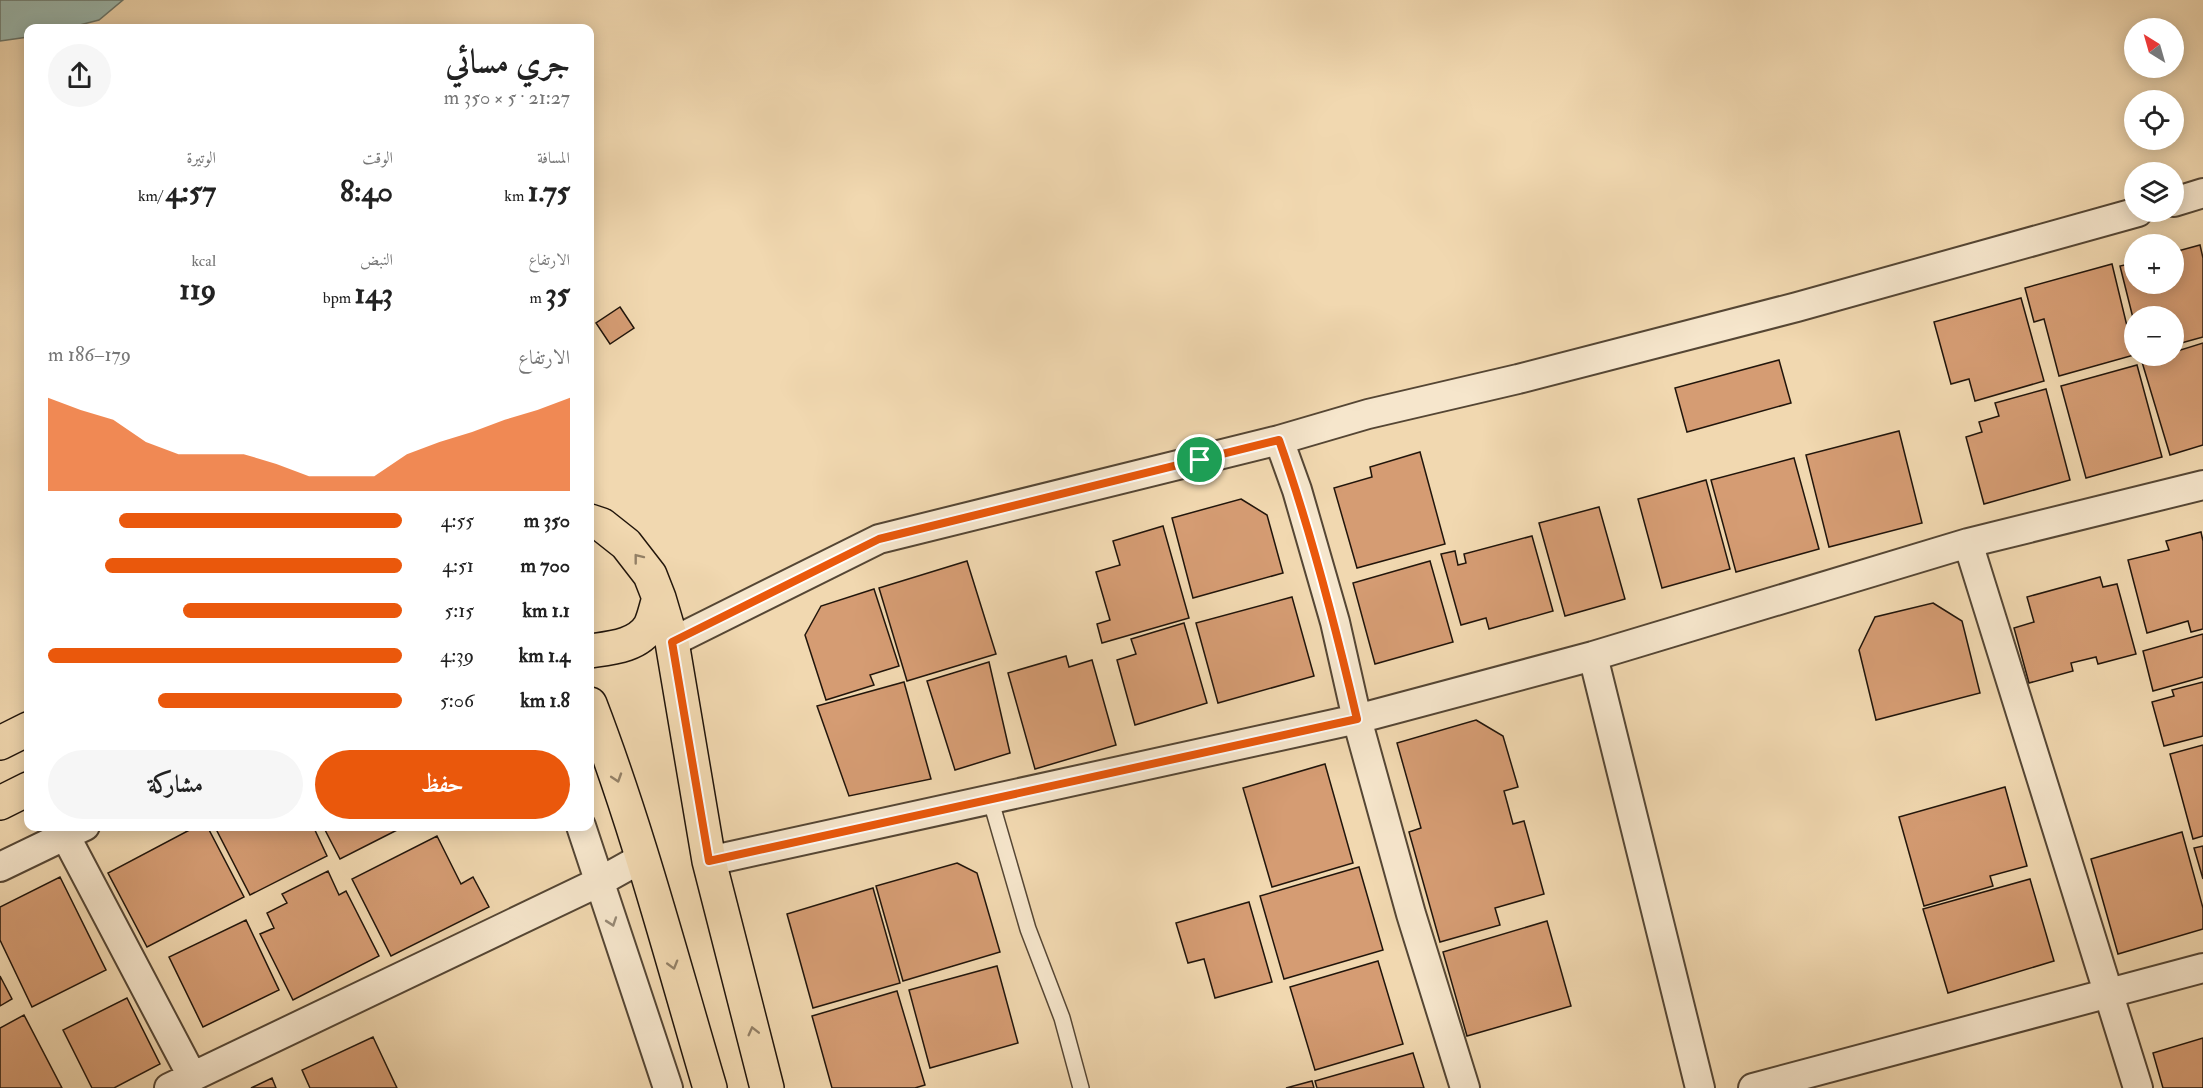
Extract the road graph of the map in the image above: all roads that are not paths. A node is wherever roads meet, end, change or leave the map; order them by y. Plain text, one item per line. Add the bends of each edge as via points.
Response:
1 (2203, 193) edge
2 (2184, 199) edge
3 (2124, 216) edge
4 (1279, 440) junction
5 (2203, 485) edge
6 (594, 523) edge
7 (1968, 543) junction
8 (659, 598) junction
9 (672, 642) junction
10 (594, 650) edge
11 (1593, 656) junction
12 (594, 715) edge
13 (1357, 719) junction
14 (24, 731) edge
15 (0, 743) edge
16 (24, 791) edge
17 (990, 798) junction
18 (0, 803) edge
19 (583, 831) edge
20 (76, 832) edge
21 (642, 858) junction
22 (709, 861) junction
23 (0, 867) edge
24 (599, 882) junction
25 (2203, 968) edge
26 (2109, 993) junction
27 (180, 1082) edge
28 (668, 1088) edge
29 (710, 1088) edge
30 (768, 1088) edge
31 (1081, 1088) edge
32 (1465, 1088) edge
33 (1700, 1088) edge
34 (1753, 1088) edge
35 (2138, 1088) edge

1 - 2 street
3 - 4 street via 1797,307 1368,414
4 - 9 street via 879,539
4 - 13 street via 1335,622
5 - 7 street
8 -> 6 main road via 650,575 626,544
7 - 11 street
7 - 26 street
8 - 9 main road
8 - 10 main road via 650,625 639,639
9 - 22 main road
11 - 13 street
11 - 33 street
12 -> 21 main road
13 - 17 street
13 - 32 street
14 - 15 main road
16 - 18 main road
17 - 22 street
17 - 31 lane
19 - 24 street
20 - 23 street
20 - 27 street
21 - 24 street
21 -> 29 main road
30 -> 22 main road
24 - 27 street
24 -> 28 street
25 - 26 street
26 - 34 street
26 - 35 street

